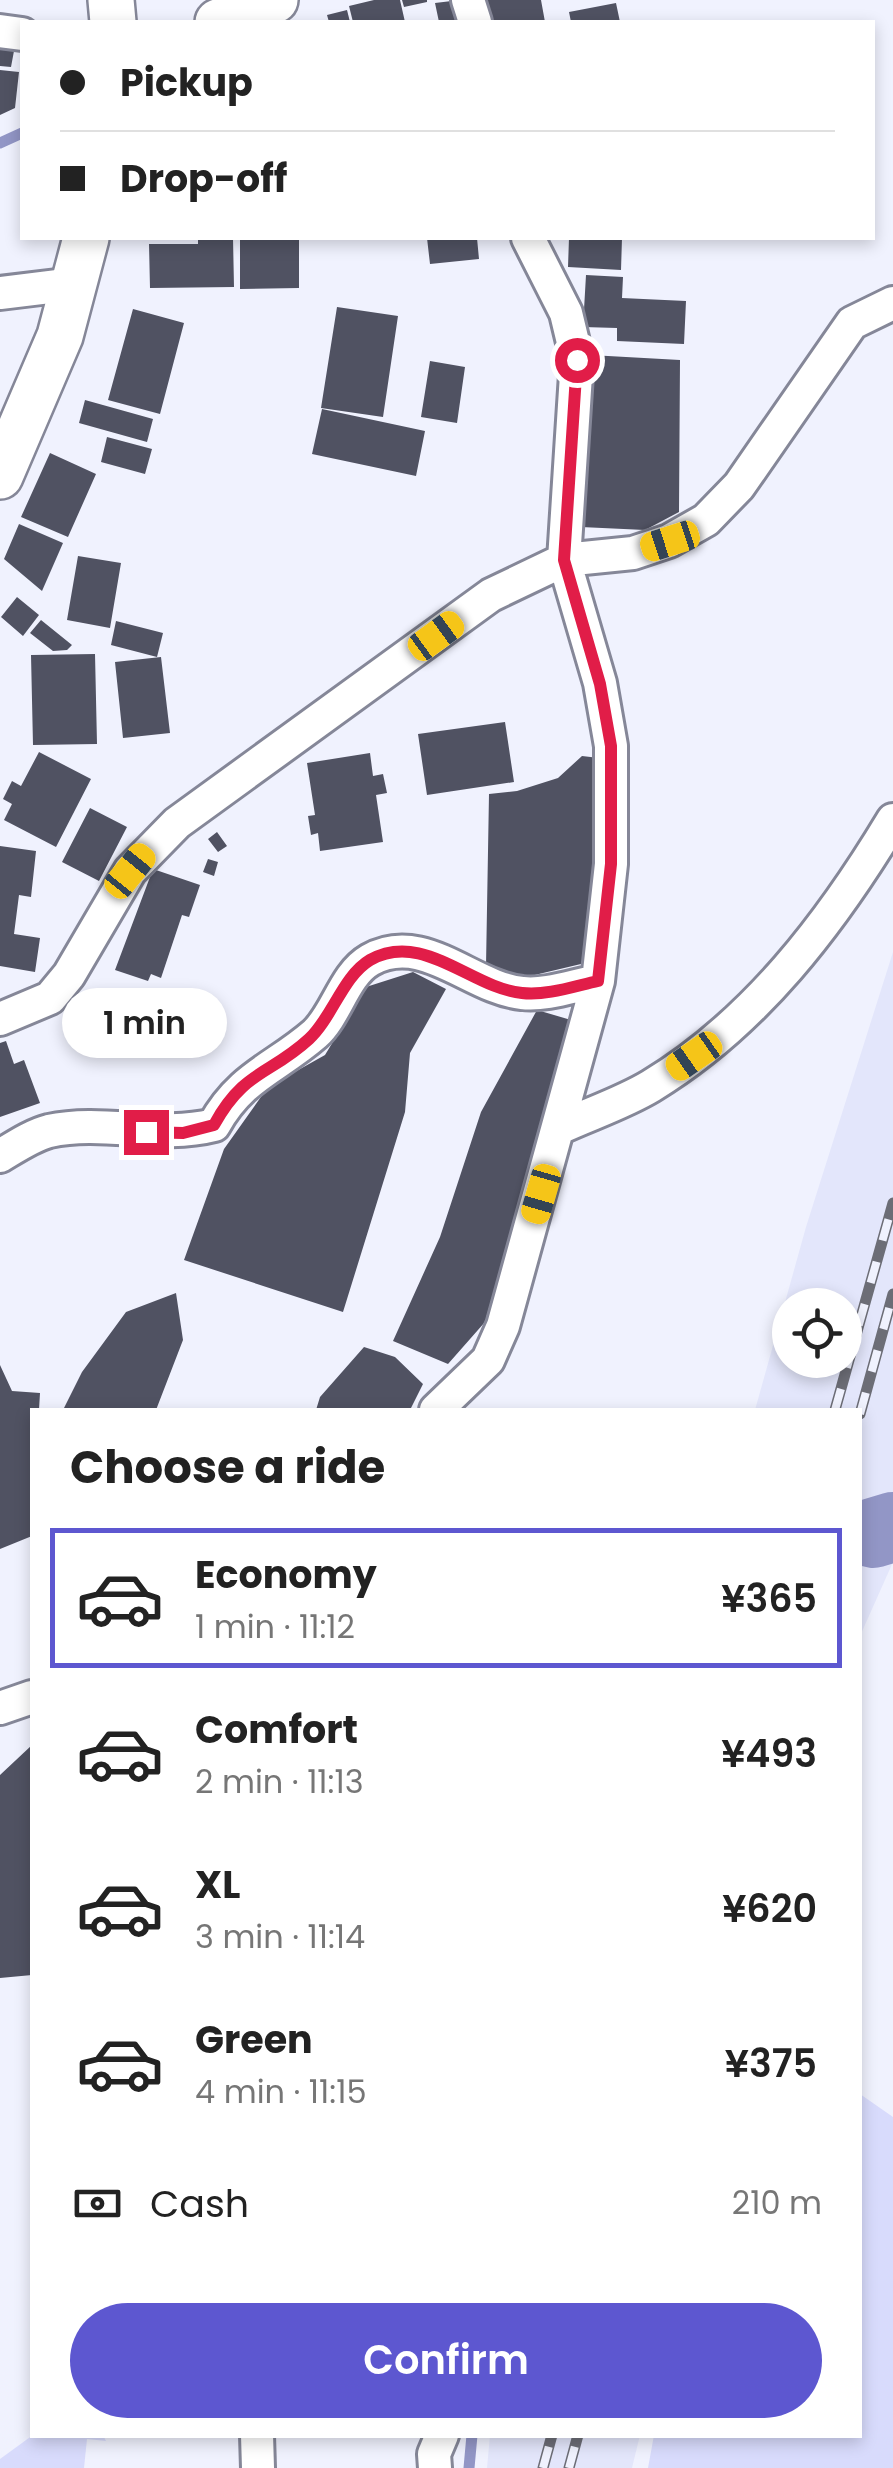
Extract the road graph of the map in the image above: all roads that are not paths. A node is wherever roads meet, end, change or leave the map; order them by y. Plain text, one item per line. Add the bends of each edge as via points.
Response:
1 (276, 0) edge
2 (223, 20) edge
3 (85, 240) edge
4 (529, 240) edge
5 (74, 284) junction
6 (0, 292) edge
7 (893, 303) edge
8 (0, 476) edge
9 (564, 560) junction
10 (893, 820) edge
11 (598, 981) junction
12 (0, 1019) edge
13 (560, 1128) junction
14 (0, 1156) edge
15 (438, 1408) edge
16 (30, 1699) edge
17 (0, 1708) edge
18 (258, 2438) edge
19 (441, 2438) edge
20 (258, 2468) edge
21 (435, 2468) edge

1 - 2 main road
3 - 5 main road
4 - 9 street via 566,313 577,360
5 - 6 street
5 - 8 main road via 60,336
7 - 9 street via 852,323 739,486 706,520 633,553
9 - 11 street via 611,746 611,864
9 - 12 street via 491,594 177,823 130,871 50,998
10 - 13 street via 764,997 649,1088
11 - 13 street
11 - 14 street via 526,994 418,951 392,953 368,961 321,1028 229,1097 214,1125 183,1133 80,1126 45,1132
13 - 15 street via 503,1326 488,1360
16 - 17 street
18 - 20 street
19 - 21 street

